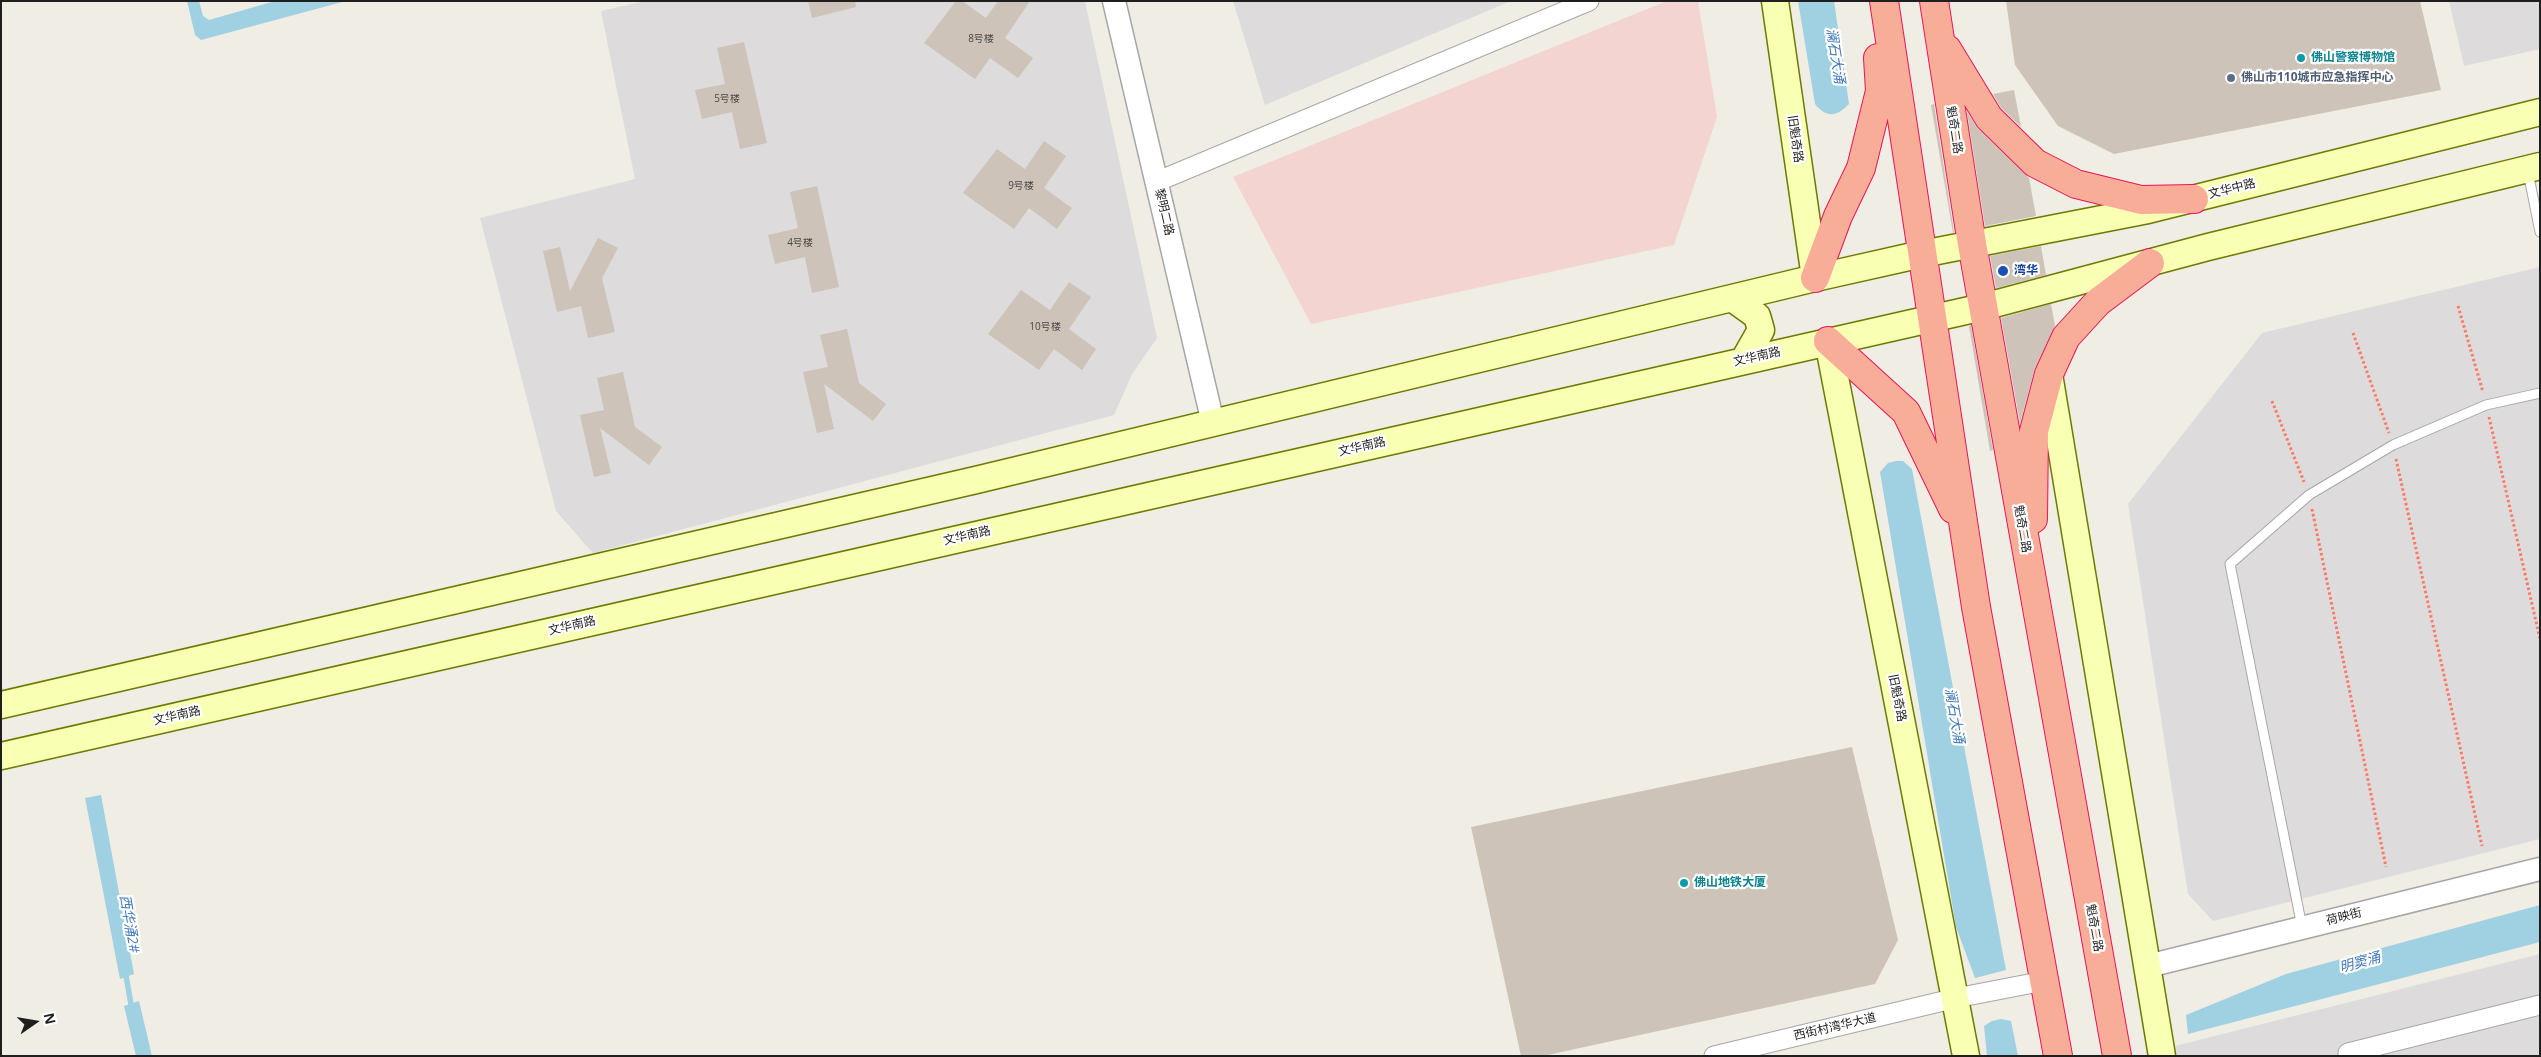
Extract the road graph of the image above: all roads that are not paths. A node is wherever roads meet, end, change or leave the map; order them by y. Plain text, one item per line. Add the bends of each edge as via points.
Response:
1 (1114, 1) edge
2 (1589, 1) edge
3 (1776, 1) edge
4 (1876, 1) edge
5 (1884, 1) edge
6 (1934, 1) edge
7 (1943, 1) edge
8 (1941, 40) joint
9 (2540, 112) edge
10 (2533, 168) edge
11 (1156, 182) junction
12 (2194, 198) junction
13 (2540, 232) edge
14 (1972, 244) junction
15 (1922, 254) junction
16 (2150, 263) junction
17 (1815, 278) junction
18 (1732, 298) junction
19 (1982, 307) junction
20 (1932, 317) junction
21 (1828, 341) junction
22 (1744, 360) junction
23 (2049, 374) junction
24 (2540, 393) edge
25 (1213, 423) junction
26 (1966, 538) junction
27 (2037, 610) junction
28 (1, 705) edge
29 (1, 756) edge
30 (2540, 869) edge
31 (2302, 928) junction
32 (2148, 966) junction
33 (2044, 981) junction
34 (1956, 998) junction
35 (2540, 1005) edge
36 (2348, 1053) dead end
37 (1718, 1055) edge
38 (1966, 1056) edge
39 (2058, 1056) edge
40 (2117, 1056) edge
41 (2162, 1056) edge

1 - 11 street, 黎明二路
2 - 11 street
3 - 17 main road, 旧魁奇路
4 - 17 highway via 1880,90 1861,168 1838,216
5 - 15 highway
6 - 14 highway, 魁奇二路
7 - 8 main road
8 - 12 highway via 1990,118 2035,163 2076,184 2141,200
9 - 12 main road, 文华中路
10 - 13 lane
10 - 16 main road
11 - 25 street, 黎明二路
12 - 14 main road, 文华中路
14 - 15 main road, 文华中路
14 - 19 highway, 魁奇二路
15 - 17 main road
15 - 20 highway
16 - 19 main road
16 - 23 highway via 2098,302 2066,338
17 - 18 main road
18 - 22 main road via 1757,316 1761,330
18 - 25 main road
19 - 20 main road
19 - 27 highway, 魁奇二路
20 - 21 main road, 文华南路
20 - 26 highway
21 - 22 main road, 文华南路
21 - 26 highway via 1906,412
21 - 34 main road, 旧魁奇路
22 - 29 main road, 文华南路
23 - 27 highway via 2034,431 2032,533
23 - 32 main road
24 - 31 lane via 2486,405 2393,446 2309,495 2230,564
25 - 28 main road
26 - 33 highway
27 - 40 highway, 魁奇二路
30 - 31 street, 荷映街
31 - 32 street, 荷映街
32 - 41 main road
33 - 34 street, 西街村湾华大道
33 - 39 highway
34 - 37 street, 西街村湾华大道
34 - 38 main road, 旧魁奇路
35 - 36 street

